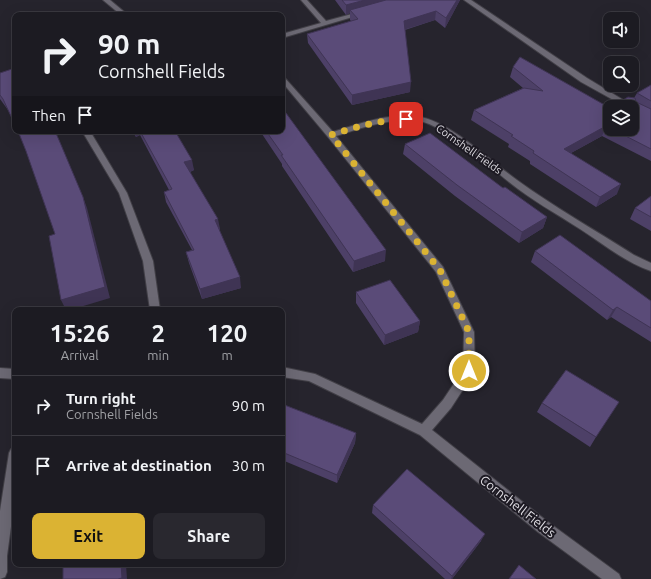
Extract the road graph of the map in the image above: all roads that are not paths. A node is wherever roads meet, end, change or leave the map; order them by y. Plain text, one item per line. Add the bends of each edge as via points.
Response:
1 (106, 0) edge
2 (304, 0) edge
3 (467, 0) edge
4 (371, 11) edge
5 (121, 12) edge
6 (325, 24) junction
7 (285, 35) edge
8 (285, 81) edge
9 (618, 100) edge
10 (88, 134) edge
11 (331, 135) junction
12 (651, 267) edge
13 (155, 307) edge
14 (0, 373) edge
15 (285, 373) edge
16 (12, 374) edge
17 (424, 431) junction
18 (12, 474) edge
19 (0, 572) edge
20 (614, 579) edge

1 - 5 street
2 - 6 street
3 - 9 street via 584,80
4 - 6 street
6 - 7 street
8 - 11 street
10 - 13 street via 123,192 148,261
11 - 12 street, Cornshell Fields via 393,119 420,118 437,125 514,182 631,257
11 - 17 street via 440,270 469,332 469,371 448,404
14 - 16 street
15 - 17 street, Cornshell Fields via 311,377
17 - 20 street, Cornshell Fields
18 - 19 street

